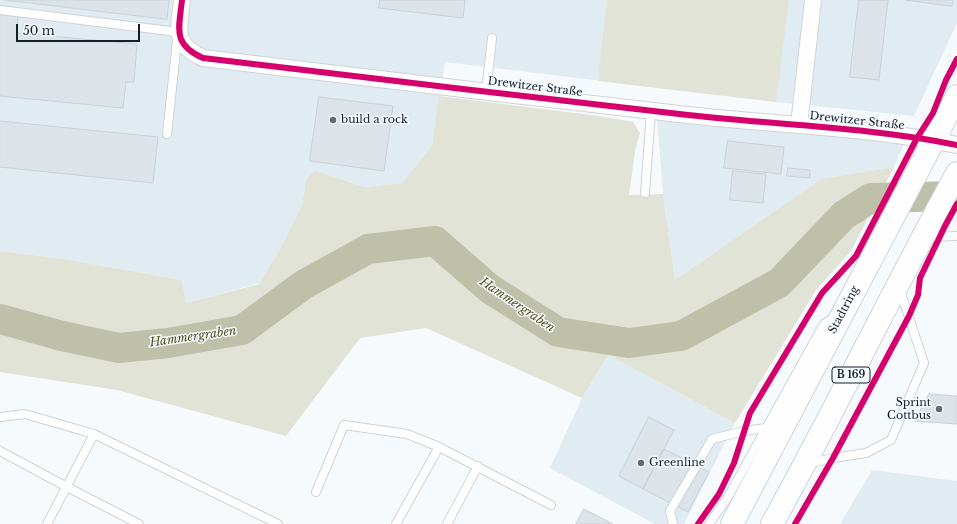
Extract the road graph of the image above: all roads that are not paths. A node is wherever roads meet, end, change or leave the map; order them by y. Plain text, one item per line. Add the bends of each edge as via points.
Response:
1 (182, 0) edge
2 (813, 0) edge
3 (0, 10) edge
4 (178, 32) junction
5 (492, 38) dead end
6 (486, 92) junction
7 (957, 96) edge
8 (651, 111) junction
9 (799, 125) junction
10 (167, 134) dead end
11 (934, 140) junction
12 (957, 145) edge
13 (957, 173) edge
14 (645, 193) dead end
15 (925, 232) junction
16 (957, 236) edge
17 (898, 285) junction
18 (843, 311) junction
19 (0, 417) edge
20 (766, 428) junction
21 (94, 434) junction
22 (439, 447) junction
23 (0, 451) edge
24 (805, 465) junction
25 (478, 466) junction
26 (66, 488) junction
27 (316, 492) dead end
28 (552, 504) dead end
29 (47, 524) edge
30 (139, 524) edge
31 (278, 524) edge
32 (396, 524) edge
33 (447, 524) edge
34 (673, 524) edge
35 (709, 524) edge
36 (732, 524) edge
37 (772, 524) edge

1 - 4 street
2 - 9 street, Drewitzer Straße
3 - 4 lane
4 - 6 street, Drewitzer Straße via 183,44 193,54 203,58
4 - 10 lane
5 - 6 lane
6 - 8 street, Drewitzer Straße
7 - 11 main road, Stadtring / B 169
8 - 9 street, Drewitzer Straße
8 - 14 lane
9 - 11 street, Drewitzer Straße
11 - 12 street, Drewitzer Straße
11 - 18 main road, Stadtring / B 169
13 - 15 main road, B 169
15 - 16 lane
15 - 17 main road, B 169
17 - 24 main road, B 169
17 - 24 lane via 924,363 891,440 866,452
18 - 20 lane via 824,324
18 - 36 main road, Stadtring / B 169
19 - 21 lane via 25,414
20 - 34 lane via 712,439 670,511
20 - 35 lane via 728,497
21 - 26 lane
21 - 31 lane
22 - 25 lane
22 - 27 lane via 406,434 344,425
22 - 32 lane
23 - 26 lane
24 - 37 main road, B 169
25 - 28 lane
25 - 33 lane
26 - 29 lane
26 - 30 lane

